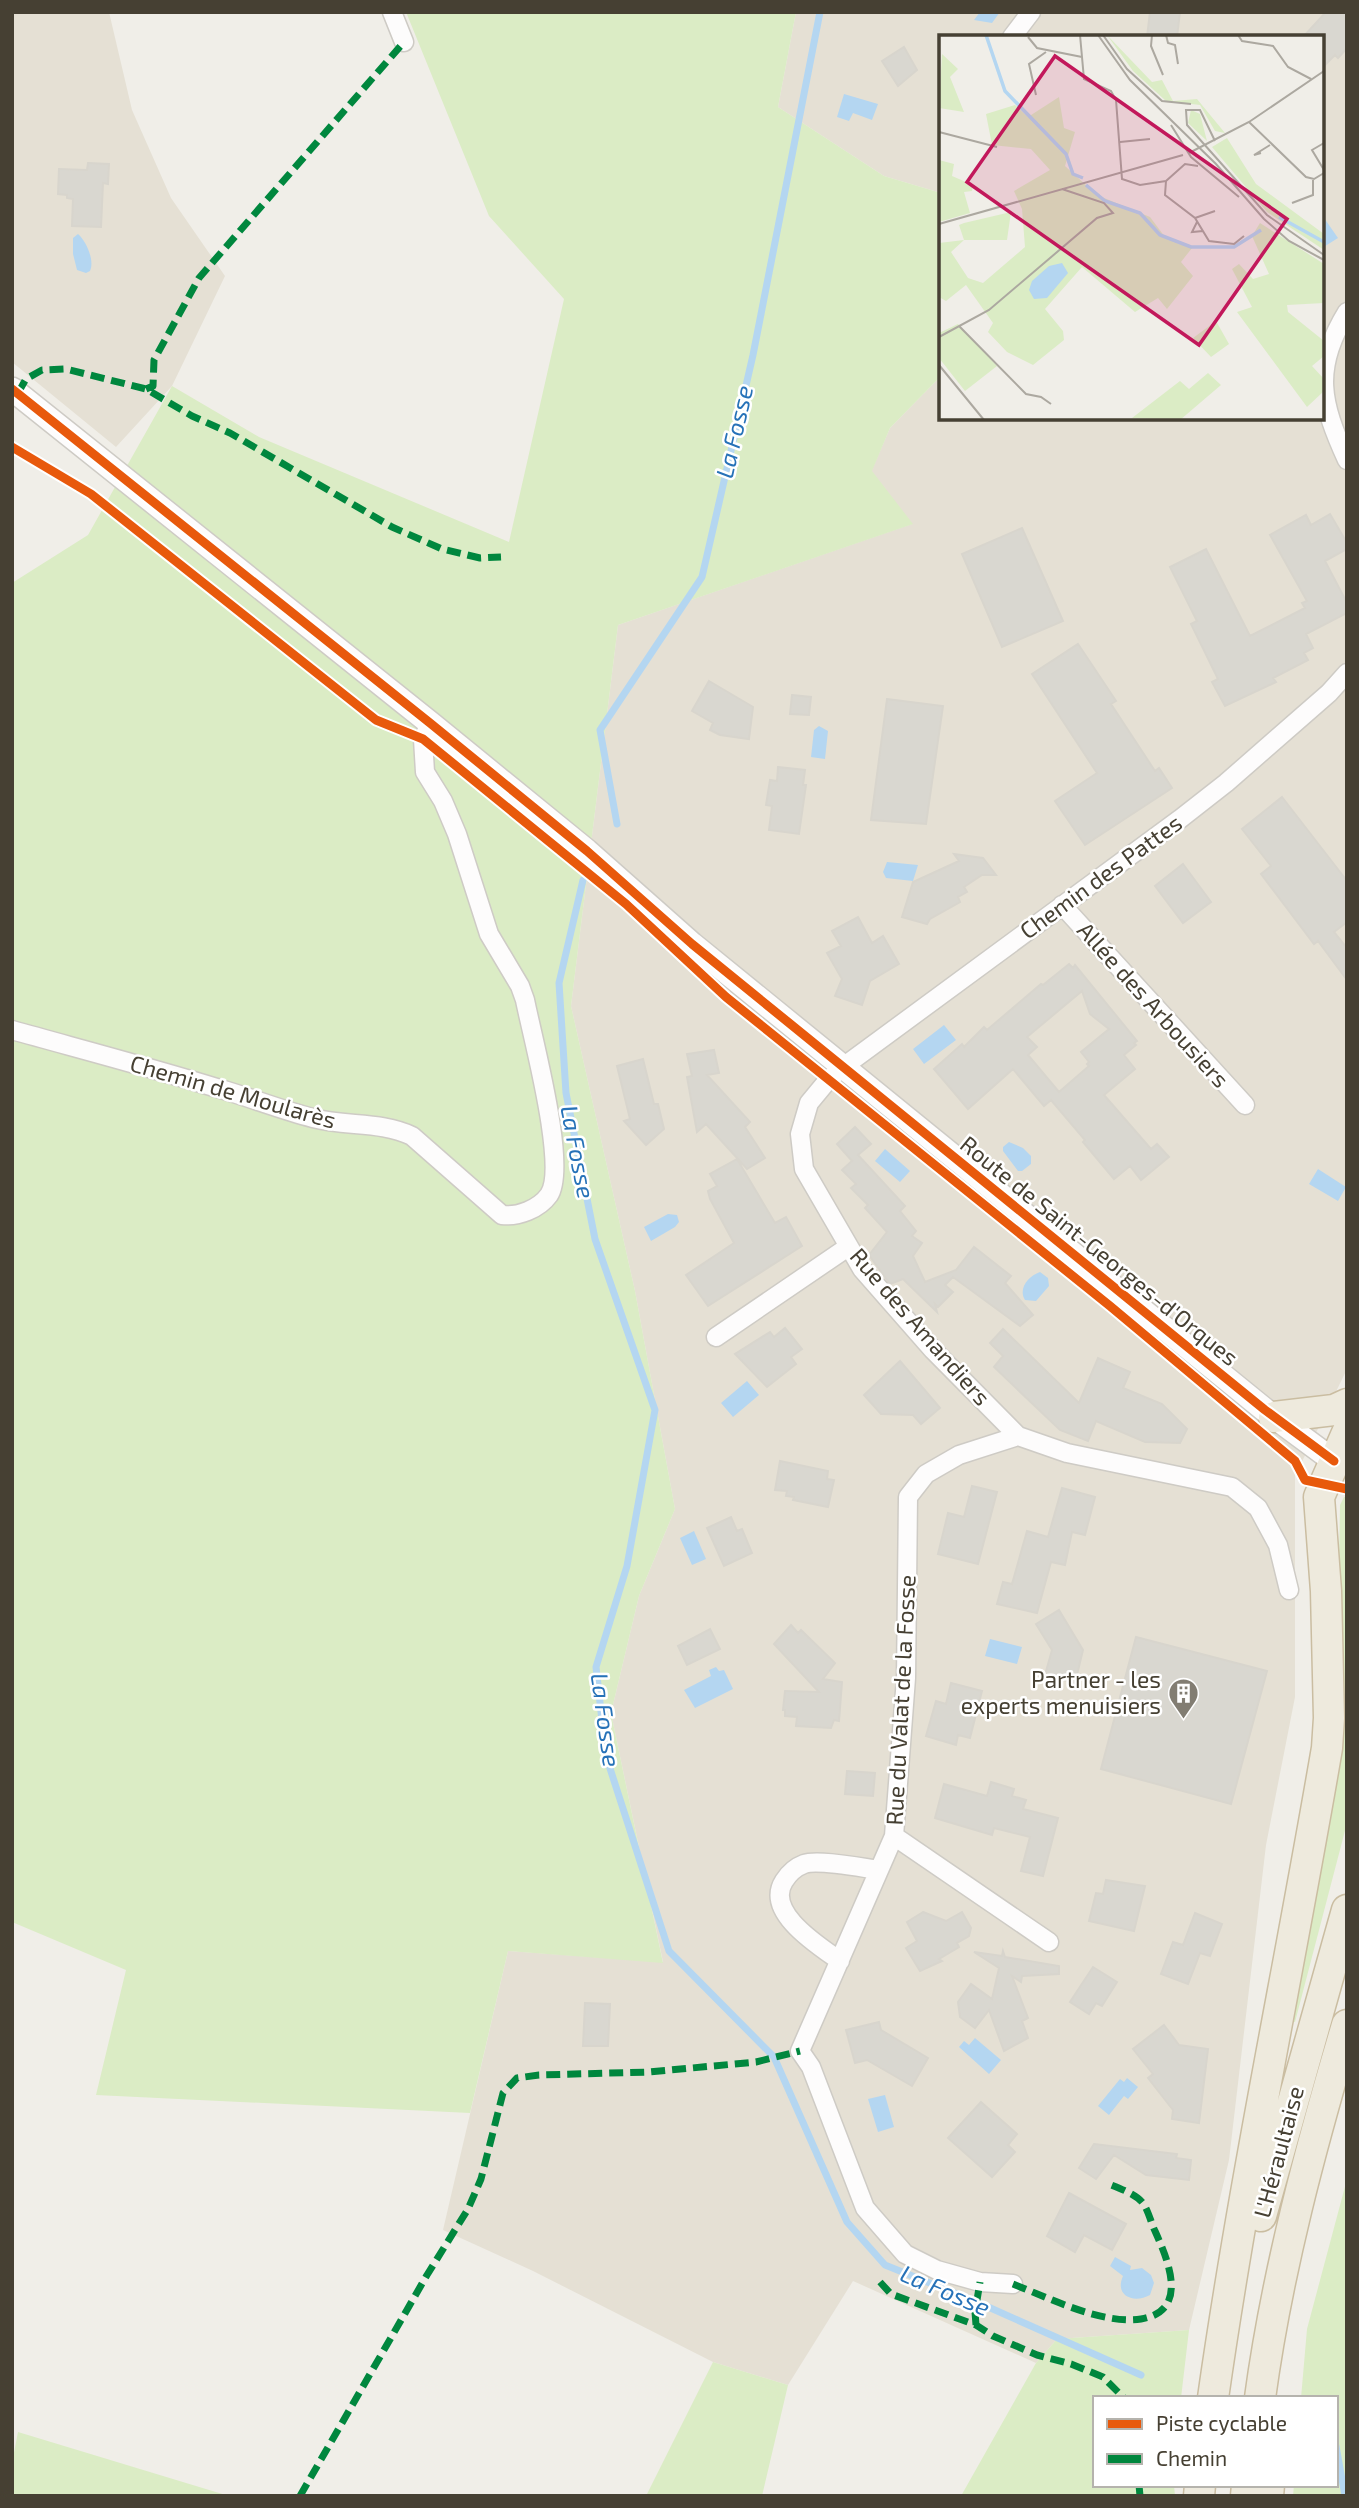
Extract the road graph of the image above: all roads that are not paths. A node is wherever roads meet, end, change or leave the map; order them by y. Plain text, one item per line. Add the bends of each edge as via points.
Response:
1 (392, 12) edge
2 (1031, 12) edge
3 (1014, 35) edge
4 (404, 42) dead end
5 (1347, 312) edge
6 (1324, 382) edge
7 (12, 388) edge
8 (1324, 400) edge
9 (1347, 460) edge
10 (1347, 673) edge
11 (430, 723) junction
12 (1062, 905) junction
13 (12, 1030) edge
14 (843, 1067) junction
15 (1245, 1105) dead end
16 (849, 1247) junction
17 (716, 1337) dead end
18 (1347, 1404) edge
19 (1274, 1417) junction
20 (1347, 1433) edge
21 (1018, 1436) junction
22 (1334, 1461) junction
23 (1289, 1590) dead end
24 (894, 1836) junction
25 (879, 1870) junction
26 (1347, 1910) edge
27 (1049, 1942) dead end
28 (840, 1961) junction
29 (1347, 2025) edge
30 (1347, 2083) edge
31 (1013, 2284) dead end
32 (1213, 2396) edge
33 (1229, 2396) edge
34 (1259, 2396) edge
35 (1277, 2396) edge

1 - 4 street
2 - 3 street
5 - 6 street via 1338,326
7 - 11 street, Route de Saint-Georges-d'Orques
8 - 9 street
10 - 12 street, Chemin des Pattes via 1226,783
11 - 13 street, Chemin de Moularès via 423,739 425,772 457,834 489,934 525,1000 547,1100 555,1166 550,1194 540,1203 515,1216 502,1214 400,1130 313,1118
11 - 14 street, Route de Saint-Georges-d'Orques
12 - 14 street, Chemin des Pattes
12 - 15 street, Allée des Arbousiers
14 - 16 street, Rue des Amandiers via 809,1103 800,1134 804,1169
14 - 19 street, Route de Saint-Georges-d'Orques
16 - 17 street
16 - 21 street, Rue des Amandiers via 862,1269 933,1350
18 - 19 highway via 1334,1410
19 - 22 street, Route de Saint-Georges-d'Orques
20 - 22 highway
21 - 23 street via 1068,1453 1232,1487 1258,1508 1278,1545
21 - 24 street, Rue du Valat de la Fosse via 960,1455 926,1474 908,1497 906,1678
22 - 32 highway via 1319,1497 1326,1591 1327,1748
24 - 25 street, Rue du Valat de la Fosse
24 - 27 street
25 - 28 street, Rue du Valat de la Fosse
25 - 28 street via 806,1863 791,1871 782,1885 780,1903 787,1916
26 - 33 highway, L'Héraultaise via 1264,2198
28 - 31 street, Rue du Valat de la Fosse via 800,2051 811,2067 865,2208 905,2254 937,2270 980,2282
29 - 34 highway, L'Héraultaise via 1318,2121
30 - 35 highway via 1302,2256

